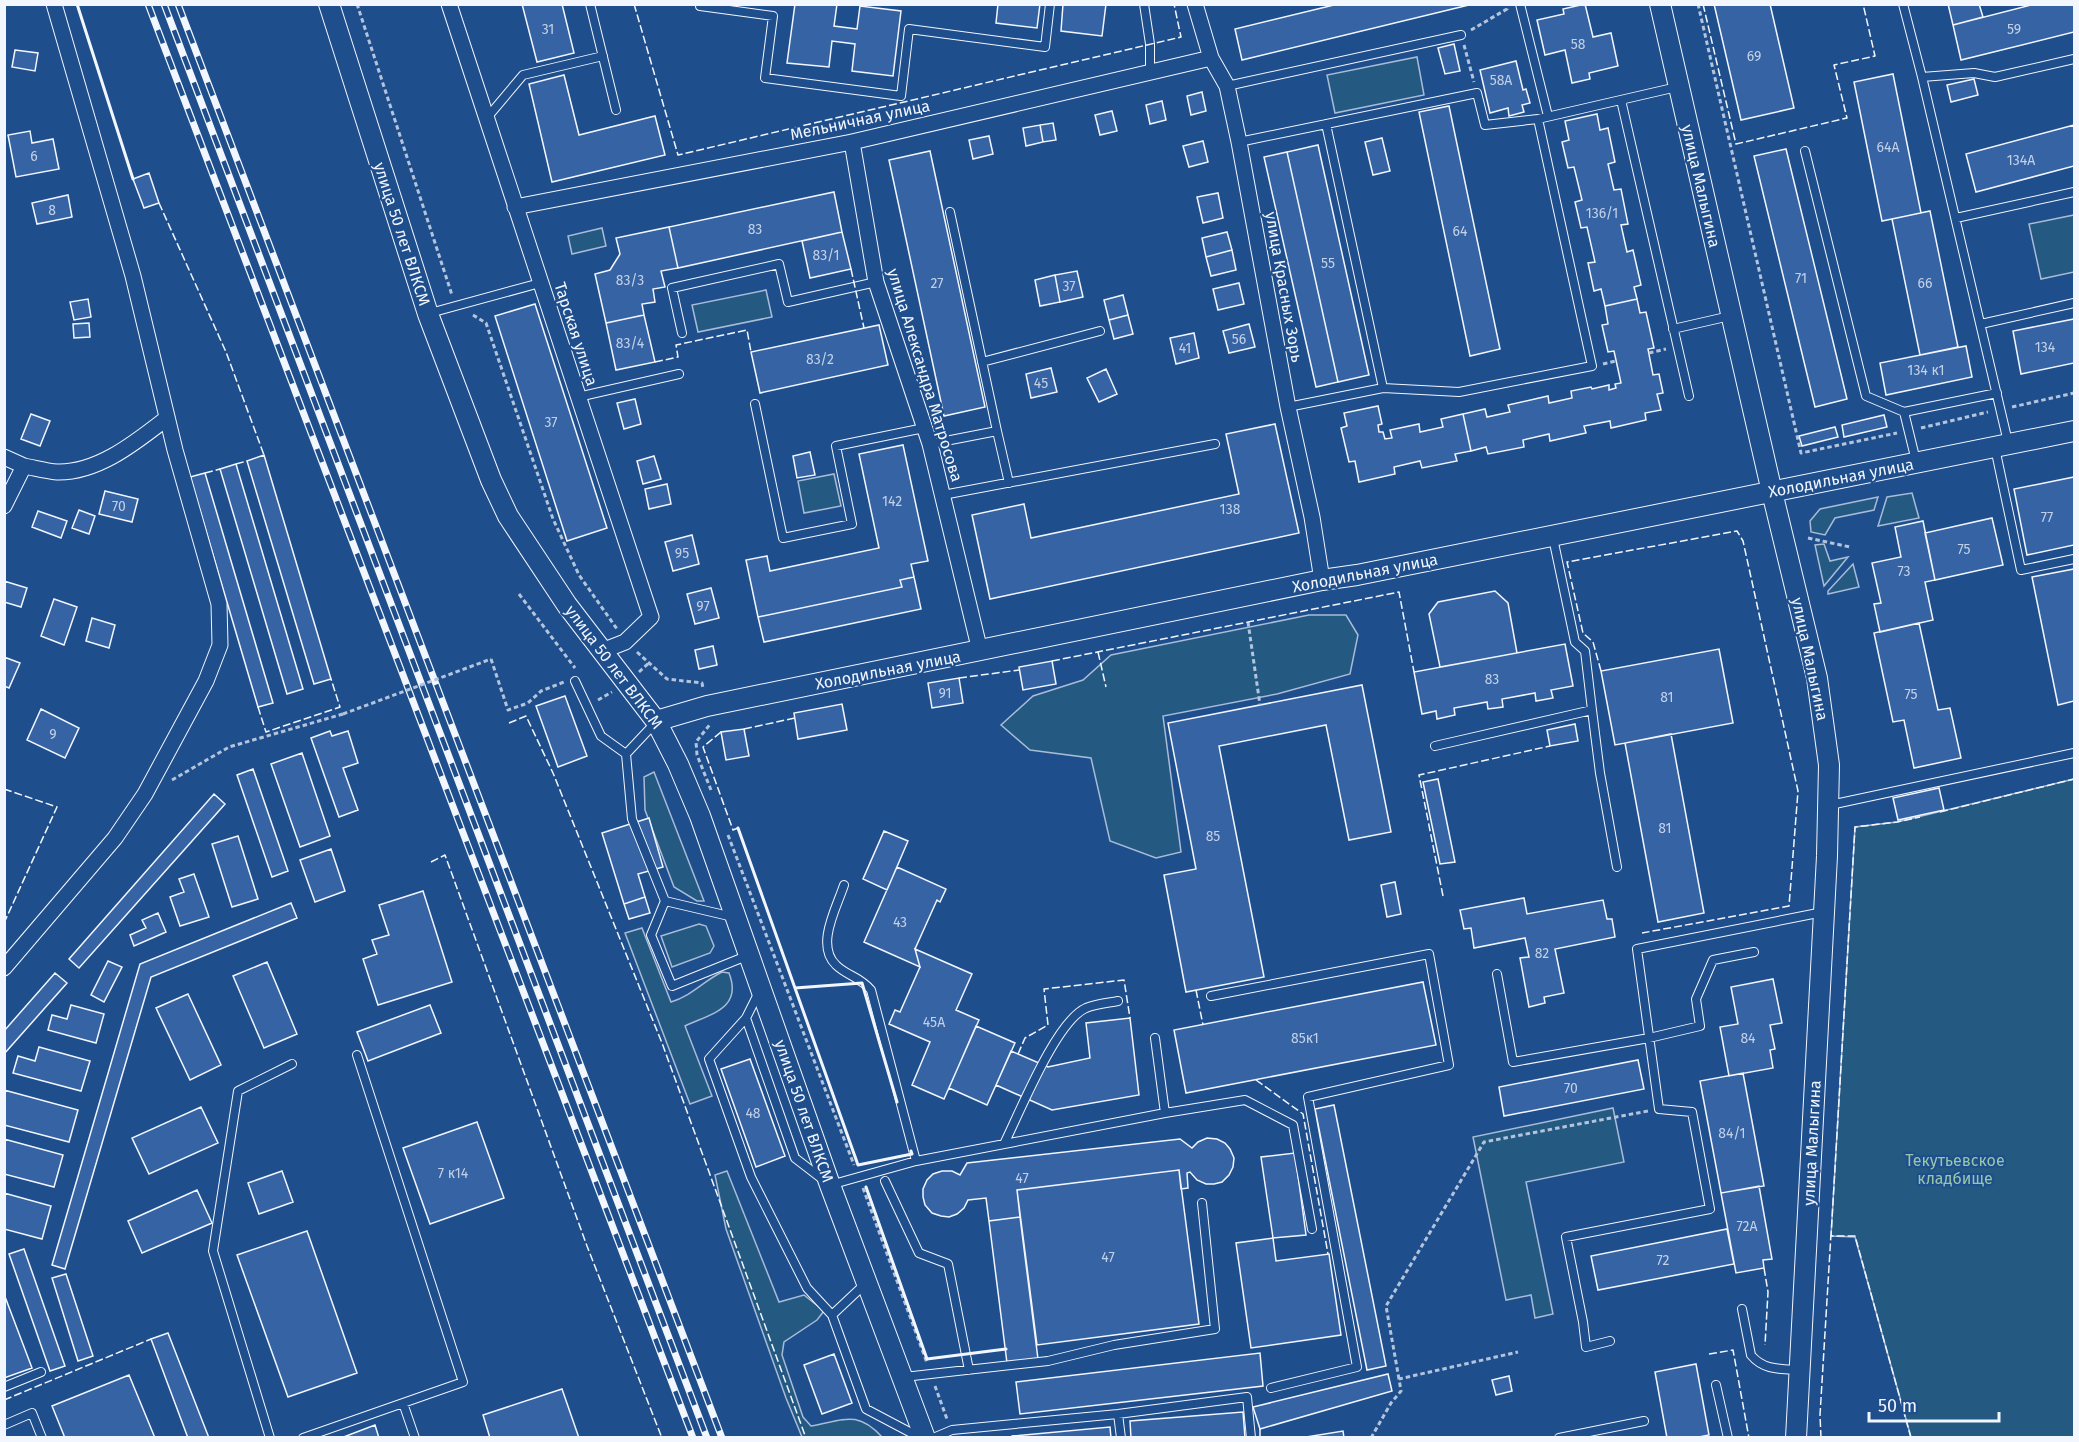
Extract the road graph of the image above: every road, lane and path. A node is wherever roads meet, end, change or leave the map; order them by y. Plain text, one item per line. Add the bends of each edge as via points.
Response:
1 (54, 4) edge
2 (329, 4) edge
3 (449, 4) edge
4 (590, 4) edge
5 (700, 4) edge
6 (1050, 4) edge
7 (1144, 4) edge
8 (1195, 4) edge
9 (1506, 4) edge
10 (1520, 4) edge
11 (1660, 4) edge
12 (1698, 4) edge
13 (1903, 4) edge
14 (1461, 35) junction
15 (603, 56) junction
16 (1211, 58) junction
17 (2074, 59) edge
18 (1150, 72) junction
19 (1922, 76) junction
20 (1678, 86) junction
21 (1227, 87) junction
22 (1477, 93) junction
23 (1621, 100) junction
24 (616, 110) dead end
25 (1548, 116) junction
26 (485, 119) junction
27 (1538, 119) junction
28 (1326, 124) junction
29 (852, 142) junction
30 (1239, 142) junction
31 (1805, 151) dead end
32 (2074, 192) edge
33 (514, 207) junction
34 (950, 212) dead end
35 (1956, 218) junction
36 (876, 282) junction
37 (540, 283) junction
38 (2074, 303) edge
39 (428, 314) junction
40 (1731, 316) junction
41 (1981, 324) junction
42 (1673, 329) junction
43 (1100, 331) dead end
44 (682, 333) dead end
45 (1677, 347) junction
46 (1648, 353) dead end
47 (982, 362) junction
48 (678, 374) dead end
49 (1383, 388) junction
50 (1997, 393) junction
51 (2074, 393) edge
52 (1689, 396) dead end
53 (578, 397) junction
54 (755, 404) dead end
55 (1288, 407) junction
56 (2001, 409) junction
57 (1904, 412) junction
58 (167, 418) junction
59 (924, 429) junction
60 (997, 431) junction
61 (1909, 431) junction
62 (2074, 431) edge
63 (930, 444) junction
64 (1215, 444) dead end
65 (2002, 445) junction
66 (4, 457) edge
67 (1916, 463) junction
68 (24, 466) junction
69 (1009, 483) junction
70 (1772, 492) junction
71 (943, 495) junction
72 (4, 506) edge
73 (1552, 536) junction
74 (1808, 538) dead end
75 (1850, 547) dead end
76 (2074, 559) edge
77 (1322, 580) junction
78 (519, 594) dead end
79 (1248, 622) dead end
80 (602, 651) junction
81 (980, 651) junction
82 (649, 663) dead end
83 (574, 678) junction
84 (627, 682) junction
85 (592, 692) dead end
86 (1260, 705) dead end
87 (1592, 710) junction
88 (656, 722) junction
89 (1435, 746) dead end
90 (2074, 753) edge
91 (626, 754) junction
92 (170, 781) dead end
93 (1828, 806) junction
94 (1617, 867) dead end
95 (844, 885) dead end
96 (665, 900) junction
97 (1824, 912) junction
98 (737, 918) junction
99 (1754, 952) dead end
100 (750, 955) junction
101 (4, 968) edge
102 (1497, 974) dead end
103 (761, 988) junction
104 (1210, 996) dead end
105 (1118, 1001) dead end
106 (746, 1018) junction
107 (1155, 1038) dead end
108 (1649, 1038) junction
109 (357, 1055) dead end
110 (292, 1064) dead end
111 (1659, 1109) junction
112 (1165, 1113) junction
113 (1004, 1144) junction
114 (916, 1161) junction
115 (885, 1181) dead end
116 (830, 1185) junction
117 (1202, 1203) dead end
118 (1312, 1228) dead end
119 (867, 1282) junction
120 (1742, 1309) dead end
121 (832, 1315) junction
122 (1610, 1341) dead end
123 (1518, 1352) dead end
124 (969, 1370) junction
125 (1798, 1370) junction
126 (41, 1372) dead end
127 (903, 1377) junction
128 (1399, 1379) junction
129 (1716, 1385) dead end
130 (4, 1387) edge
131 (1271, 1388) dead end
132 (403, 1403) junction
133 (1118, 1414) junction
134 (1644, 1421) dead end
135 (4, 1425) edge
136 (42, 1437) edge
137 (270, 1437) edge
138 (303, 1437) edge
139 (415, 1437) edge
140 (923, 1437) edge
141 (933, 1437) edge
142 (1121, 1437) edge
143 (1251, 1437) edge
144 (1371, 1437) edge
145 (1559, 1437) edge
146 (1728, 1437) edge
147 (1796, 1437) edge

1 - 58 street via 133,276
2 - 39 street, улица 50 лет ВЛКСМ
3 - 26 street, Тарская улица
4 - 15 lane
5 - 6 lane via 773,16 765,78 901,96 909,29 1045,47
7 - 18 lane
8 - 16 street, улица Красных Зорь
9 - 14 path via 1507,9
10 - 25 lane
11 - 20 street, улица Малыгина
12 - 61 path via 1801,453
13 - 19 lane
14 - 21 lane
14 - 22 path
15 - 24 lane
15 - 26 lane via 523,75
16 - 18 street, Мельничная улица
16 - 21 street, улица Красных Зорь
17 - 19 lane via 1995,77 1974,73
18 - 29 street, Мельничная улица
19 - 35 lane
20 - 23 lane
20 - 40 street, улица Малыгина
21 - 30 street, улица Красных Зорь
22 - 27 lane via 1485,125
22 - 28 lane
23 - 25 lane
23 - 42 lane
25 - 27 lane
26 - 33 street, Тарская улица
27 - 49 lane via 1592,366 1459,392
28 - 30 lane
28 - 49 lane
29 - 33 street, Мельничная улица
29 - 36 street, улица Александра Матросова
30 - 55 street, улица Красных Зорь
31 - 57 lane via 1866,396
32 - 35 lane
33 - 37 street, Тарская улица
34 - 47 lane
35 - 41 lane
36 - 44 lane via 788,302 779,264 672,288
36 - 59 street, улица Александра Матросова
37 - 39 lane
37 - 53 street, Тарская улица
38 - 41 lane
39 - 80 street, улица 50 лет ВЛКСМ via 508,516
40 - 42 lane
40 - 70 street, улица Малыгина
41 - 50 lane
42 - 45 lane
43 - 47 lane
45 - 46 path
45 - 52 lane
47 - 60 lane
48 - 53 lane
49 - 55 lane
50 - 56 lane
50 - 57 lane
51 - 56 path
53 - 80 street, Тарская улица via 651,617 625,642
54 - 59 lane via 783,538 852,524 836,446
55 - 77 street, улица Красных Зорь
56 - 61 path
56 - 65 lane
57 - 61 lane
58 - 68 street via 133,445 83,468 57,472
58 - 101 street via 219,604 220,645 175,741 116,838
59 - 63 street, улица Александра Матросова
60 - 63 lane
60 - 69 lane
61 - 67 lane
62 - 65 street, Холодильная улица
63 - 71 street, улица Александра Матросова
64 - 69 lane
65 - 67 street, Холодильная улица
65 - 76 lane via 2021,570
66 - 68 street
67 - 70 street, Холодильная улица
68 - 72 street
69 - 71 lane
70 - 73 street, Холодильная улица
70 - 93 street, улица Малыгина via 1817,678 1829,765
71 - 81 street, улица Александра Матросова
73 - 77 street, Холодильная улица
73 - 87 lane via 1575,642 1585,651
74 - 75 path
77 - 81 street, Холодильная улица
78 - 83 path
79 - 86 path
80 - 84 street, улица 50 лет ВЛКСМ
81 - 88 street, Холодильная улица via 707,706
82 - 84 path
83 - 91 lane via 601,736
83 - 92 path, bridge via 508,710 491,659 343,714 229,747
84 - 85 path via 599,701
84 - 88 street, улица 50 лет ВЛКСМ
87 - 89 lane
87 - 94 lane
88 - 91 lane
88 - 98 street, улица 50 лет ВЛКСМ via 700,816
90 - 93 lane
91 - 96 lane via 632,819
93 - 97 street, улица Малыгина
95 - 114 lane via 827,938 828,953 836,965 863,980 871,990
96 - 98 lane
96 - 100 lane via 651,935 672,986
97 - 108 lane via 1637,949
97 - 125 street, улица Малыгина
98 - 100 street, улица 50 лет ВЛКСМ
99 - 108 lane via 1713,960 1696,999 1700,1026
100 - 103 street, улица 50 лет ВЛКСМ
102 - 108 lane via 1513,1062
103 - 106 lane
103 - 116 street, улица 50 лет ВЛКСМ
104 - 131 lane via 1429,954 1449,1065 1308,1097 1357,1367
105 - 113 lane via 1086,1008 1069,1020
106 - 116 lane via 795,1158
106 - 121 lane via 709,1059 752,1177 807,1288
107 - 112 lane
108 - 111 lane
109 - 132 lane via 463,1382
110 - 137 lane via 238,1091 213,1251
111 - 122 lane via 1692,1112 1710,1209 1566,1237 1586,1347
111 - 128 path via 1484,1142 1386,1306
112 - 113 lane
112 - 118 lane via 1245,1100 1293,1125
113 - 114 lane
114 - 116 lane
115 - 124 lane via 919,1253 948,1264
116 - 119 street, улица 50 лет ВЛКСМ
117 - 124 lane via 1215,1329 1114,1345 1048,1361
119 - 121 lane
119 - 127 street, улица 50 лет ВЛКСМ
120 - 125 lane via 1755,1360 1772,1368
121 - 140 lane via 866,1408
123 - 128 path
124 - 127 lane
125 - 147 street
126 - 130 lane
127 - 140 street, улица 50 лет ВЛКСМ
128 - 144 path via 1401,1391
129 - 146 lane
132 - 138 lane
132 - 139 lane
133 - 141 lane via 952,1430
133 - 142 lane
133 - 143 lane via 1247,1397
134 - 145 lane
135 - 136 lane via 32,1413

